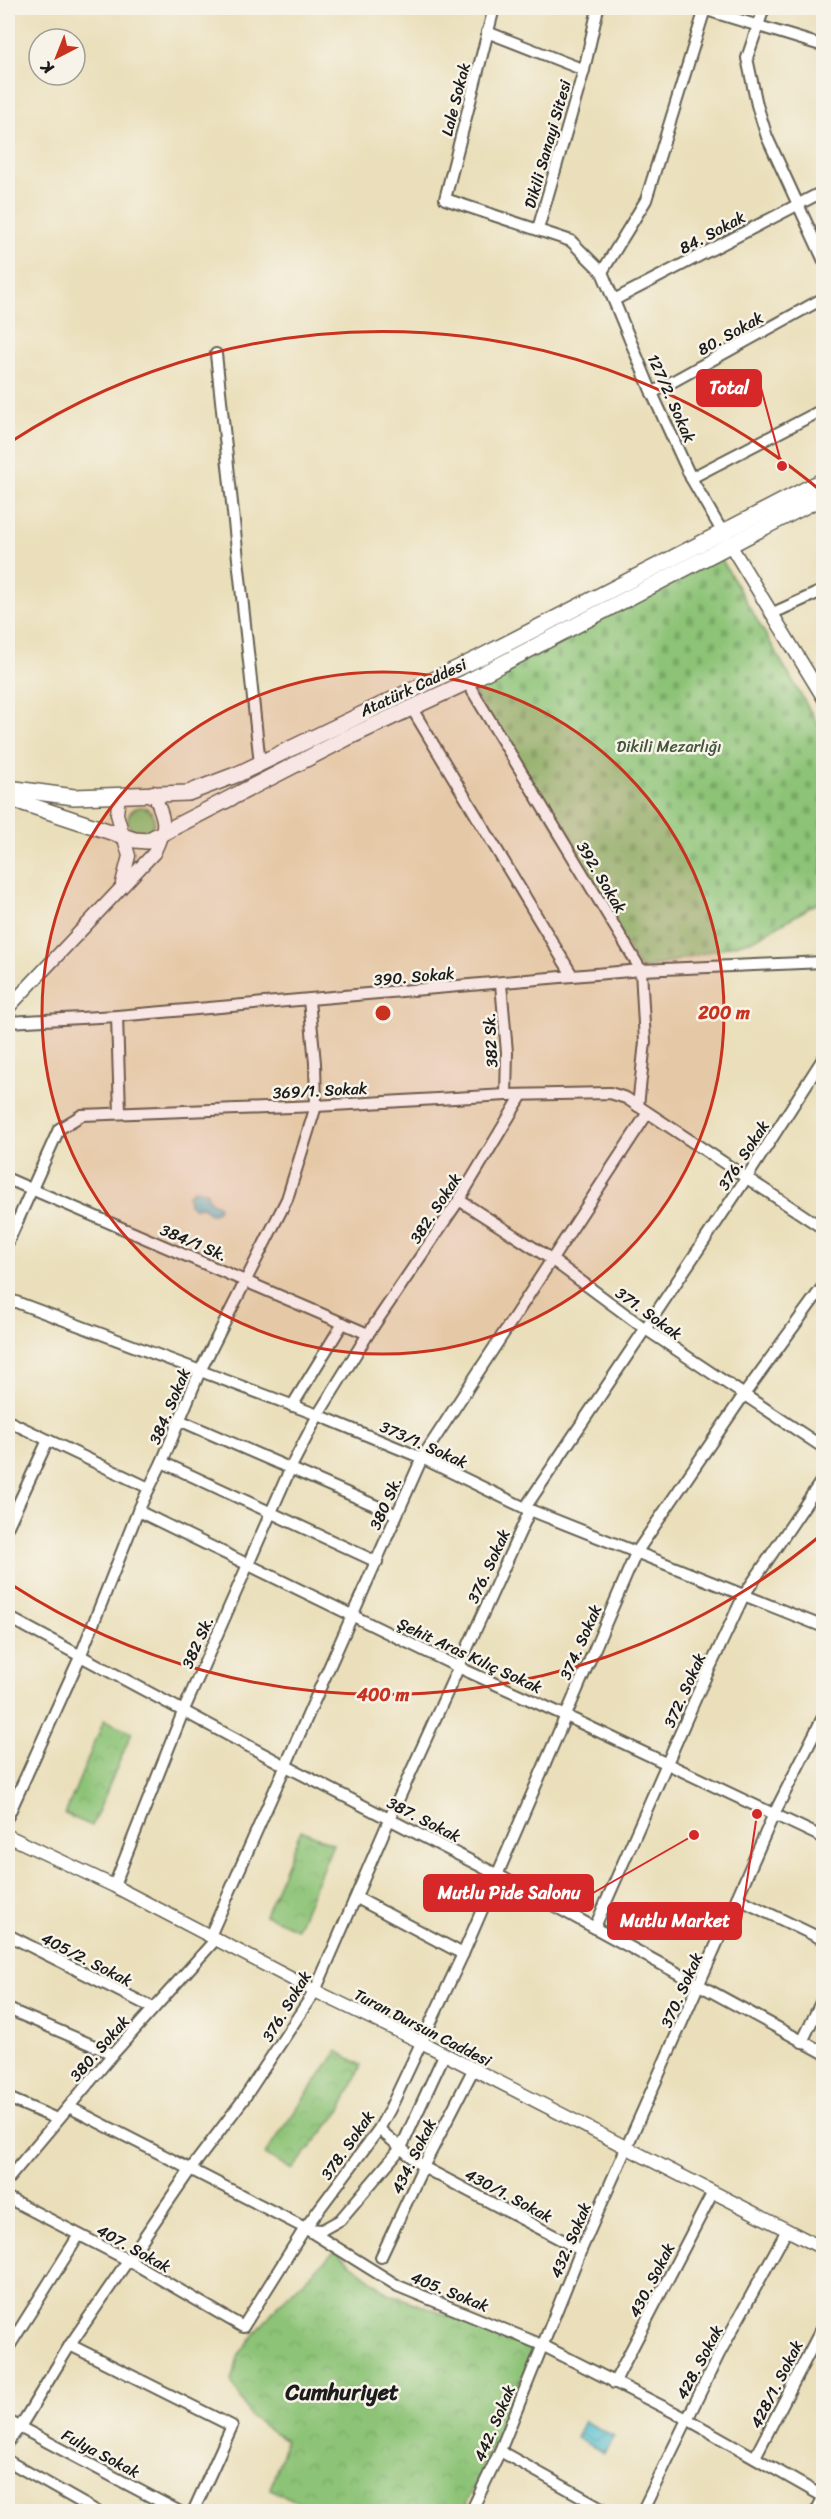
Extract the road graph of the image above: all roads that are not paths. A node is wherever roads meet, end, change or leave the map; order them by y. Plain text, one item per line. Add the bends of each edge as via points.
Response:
1 (494, 8) edge
2 (598, 8) edge
3 (702, 8) edge
4 (764, 8) edge
5 (758, 27) junction
6 (487, 32) junction
7 (824, 46) edge
8 (584, 70) junction
9 (824, 191) edge
10 (445, 199) joint
11 (798, 204) junction
12 (538, 229) junction
13 (824, 261) edge
14 (602, 272) junction
15 (824, 298) edge
16 (614, 300) junction
17 (216, 354) dead end
18 (652, 393) junction
19 (824, 409) edge
20 (691, 478) junction
21 (824, 480) edge
22 (824, 496) edge
23 (726, 538) junction
24 (824, 590) edge
25 (771, 614) junction
26 (467, 682) junction
27 (824, 699) edge
28 (411, 707) junction
29 (260, 764) junction
30 (8, 788) edge
31 (153, 792) junction
32 (119, 795) junction
33 (8, 798) edge
34 (164, 833) junction
35 (122, 836) junction
36 (119, 890) junction
37 (824, 962) edge
38 (641, 970) junction
39 (572, 975) junction
40 (501, 984) junction
41 (309, 1000) junction
42 (8, 1008) edge
43 (117, 1016) junction
44 (8, 1022) edge
45 (824, 1057) edge
46 (506, 1095) junction
47 (522, 1095) junction
48 (316, 1106) junction
49 (638, 1106) junction
50 (120, 1113) junction
51 (647, 1114) junction
52 (747, 1177) junction
53 (8, 1179) edge
54 (31, 1190) junction
55 (459, 1200) junction
56 (824, 1229) edge
57 (8, 1242) edge
58 (551, 1259) junction
59 (245, 1280) junction
60 (824, 1285) edge
61 (8, 1299) edge
62 (343, 1323) junction
63 (644, 1328) junction
64 (368, 1334) junction
65 (200, 1371) junction
66 (743, 1396) junction
67 (292, 1406) junction
68 (318, 1415) junction
69 (179, 1420) junction
70 (8, 1421) edge
71 (48, 1440) junction
72 (824, 1448) edge
73 (422, 1458) junction
74 (162, 1462) junction
75 (291, 1467) junction
76 (824, 1477) edge
77 (149, 1488) junction
78 (527, 1509) junction
79 (138, 1511) junction
80 (272, 1512) junction
81 (395, 1514) junction
82 (8, 1526) edge
83 (636, 1553) junction
84 (377, 1562) junction
85 (248, 1565) junction
86 (744, 1595) junction
87 (353, 1616) junction
88 (8, 1617) edge
89 (824, 1627) edge
90 (80, 1657) junction
91 (458, 1667) junction
92 (183, 1712) junction
93 (564, 1715) junction
94 (824, 1715) edge
95 (284, 1765) junction
96 (668, 1766) junction
97 (8, 1816) edge
98 (773, 1816) junction
99 (390, 1818) junction
100 (8, 1836) edge
101 (824, 1838) edge
102 (496, 1874) junction
103 (114, 1886) junction
104 (357, 1898) junction
105 (737, 1898) junction
106 (595, 1927) junction
107 (8, 1935) edge
108 (213, 1937) junction
109 (824, 1940) edge
110 (463, 1954) junction
111 (700, 1985) junction
112 (315, 1991) junction
113 (824, 1996) edge
114 (153, 2008) junction
115 (8, 2009) edge
116 (421, 2042) junction
117 (802, 2042) junction
118 (824, 2053) edge
119 (113, 2054) junction
120 (444, 2055) junction
121 (473, 2070) junction
122 (8, 2098) edge
123 (69, 2107) junction
124 (57, 2119) junction
125 (379, 2128) junction
126 (400, 2148) junction
127 (628, 2148) junction
128 (423, 2167) junction
129 (190, 2170) junction
130 (8, 2179) edge
131 (713, 2192) junction
132 (8, 2198) edge
133 (305, 2228) junction
134 (787, 2230) junction
135 (79, 2235) junction
136 (824, 2249) edge
137 (582, 2250) junction
138 (381, 2257) dead end
139 (128, 2260) junction
140 (824, 2324) edge
141 (243, 2327) joint
142 (12, 2330) edge
143 (70, 2345) junction
144 (542, 2345) junction
145 (8, 2348) edge
146 (614, 2383) junction
147 (687, 2419) junction
148 (8, 2421) edge
149 (21, 2427) junction
150 (8, 2442) edge
151 (500, 2451) junction
152 (755, 2457) junction
153 (8, 2461) edge
154 (823, 2497) edge
155 (99, 2511) edge
156 (180, 2511) edge
157 (193, 2511) edge
158 (471, 2511) edge
159 (609, 2511) edge
160 (642, 2511) edge
161 (816, 2511) edge

1 - 6 street, Lale Sokak
2 - 8 street, Dikili Sanayi Sitesi
3 - 5 street
3 - 14 street via 646,200
4 - 5 street
5 - 7 street
5 - 11 street via 747,58 767,136
6 - 8 street
6 - 10 street, Lale Sokak
8 - 12 street, Dikili Sanayi Sitesi
9 - 11 street, 84. Sokak
10 - 12 street, Dikili Sanayi Sitesi
11 - 13 street
11 - 16 street, 84. Sokak
12 - 14 street, 127/2. Sokak via 571,241
14 - 16 street, 127/2. Sokak
15 - 18 street, 80. Sokak
16 - 18 street, 127/2. Sokak
17 - 29 street
18 - 20 street, 127/2. Sokak
19 - 20 street
20 - 23 street, 127/2. Sokak
21 - 23 main road, Atatürk Caddesi
22 - 23 main road, Atatürk Caddesi
23 - 25 street
23 - 26 main road, Atatürk Caddesi
23 - 29 main road, Atatürk Caddesi
24 - 25 street
25 - 27 street
26 - 28 main road, Atatürk Caddesi
26 - 38 street, 392. Sokak
28 - 34 main road, Atatürk Caddesi
28 - 39 street
29 - 31 main road, Atatürk Caddesi via 188,793
30 - 32 main road, Atatürk Caddesi via 74,797
31 - 32 main road, Atatürk Caddesi
31 - 34 street via 163,816
32 - 35 street via 117,814
33 - 35 main road, Atatürk Caddesi
34 - 35 main road, Atatürk Caddesi via 147,841
34 - 36 street via 154,853
35 - 36 street via 129,856
36 - 42 street
37 - 38 street, 390. Sokak
38 - 39 street, 390. Sokak
38 - 49 street, 392. Sokak via 645,1042
39 - 40 street, 390. Sokak
40 - 41 street, 390. Sokak
40 - 46 street, 382 Sk.
41 - 43 street, 390. Sokak
41 - 48 street, 384. Sokak
43 - 44 street, 390. Sokak
43 - 50 street
45 - 52 street, 376. Sokak
46 - 47 street, 369/1. Sokak
46 - 48 street, 369/1. Sokak
47 - 49 street, 369/1. Sokak via 610,1093
47 - 55 street, 382. Sokak
48 - 50 street, 369/1. Sokak
48 - 59 street, 384. Sokak via 287,1199
49 - 51 street, 369/1. Sokak
50 - 54 street, 369/1. Sokak via 82,1115 59,1129
51 - 52 street, 369/1. Sokak
51 - 58 street, 380 Sk.
52 - 56 street, 369/1. Sokak
52 - 63 street, 376. Sokak
53 - 54 street, 384/1 Sk.
54 - 57 street, 369/1. Sokak
54 - 59 street, 384/1 Sk.
55 - 58 street, 371. Sokak
55 - 64 street, 382. Sokak
58 - 63 street, 371. Sokak
58 - 73 street, 380 Sk.
59 - 62 street, 384/1 Sk.
59 - 65 street, 384. Sokak
60 - 66 street, 374. Sokak
61 - 65 street, 373/1. Sokak
62 - 64 street, 384/1 Sk.
62 - 67 street
63 - 66 street, 371. Sokak
63 - 78 street, 376. Sokak
64 - 68 street, 382. Sokak
65 - 67 street, 373/1. Sokak
65 - 69 street, 384. Sokak
66 - 72 street, 371. Sokak
66 - 83 street, 374. Sokak
67 - 68 street, 373/1. Sokak
68 - 73 street, 373/1. Sokak
68 - 75 street, 382 Sk.
69 - 74 street, 384. Sokak
69 - 75 street
70 - 71 street
71 - 77 street
71 - 82 street
73 - 78 street, 373/1. Sokak
73 - 81 street, 380 Sk.
74 - 77 street, 384. Sokak
74 - 80 street
75 - 80 street, 382 Sk.
75 - 81 street
76 - 86 street, 372. Sokak
77 - 79 street, 384. Sokak
78 - 83 street, 373/1. Sokak
78 - 91 street, 376. Sokak
79 - 85 street, Şehit Aras Kılıç Sokak
79 - 90 street, 384. Sokak
80 - 84 street
80 - 85 street, 382 Sk.
81 - 84 street, 380 Sk.
83 - 86 street, 373/1. Sokak
83 - 93 street, 374. Sokak
84 - 87 street, 380 Sk.
85 - 87 street, Şehit Aras Kılıç Sokak
85 - 92 street, 382 Sk.
86 - 89 street, 373/1. Sokak
86 - 96 street, 372. Sokak
87 - 91 street, Şehit Aras Kılıç Sokak
87 - 95 street, 380 Sk.
88 - 90 street, 387. Sokak
90 - 92 street, 387. Sokak
90 - 97 street, 384. Sokak
91 - 93 street, Şehit Aras Kılıç Sokak
91 - 99 street, 376. Sokak
92 - 95 street, 387. Sokak
92 - 103 street, 382 Sk.
93 - 96 street, Şehit Aras Kılıç Sokak
93 - 102 street, 374. Sokak
94 - 98 street, 370. Sokak
95 - 99 street, 387. Sokak
95 - 108 street, 380 Sk.
96 - 98 street, Şehit Aras Kılıç Sokak
96 - 106 street, 372. Sokak
98 - 101 street, Şehit Aras Kılıç Sokak
98 - 105 street, 370. Sokak
99 - 102 street, 387. Sokak
99 - 104 street, 376. Sokak
100 - 103 street, Turan Dursun Caddesi
102 - 106 street, 387. Sokak
102 - 110 street, 374. Sokak
103 - 108 street, Turan Dursun Caddesi
104 - 110 street
104 - 112 street, 376. Sokak
105 - 109 street
105 - 111 street, 370. Sokak
106 - 111 street, 387. Sokak
107 - 114 street, 405/2. Sokak
108 - 112 street, Turan Dursun Caddesi
108 - 114 street, 380. Sokak
110 - 116 street, 374. Sokak
111 - 117 street, 387. Sokak
111 - 127 street, 370. Sokak
112 - 116 street, Turan Dursun Caddesi
112 - 129 street, 376. Sokak via 243,2100
113 - 117 street
114 - 119 street, 380. Sokak
115 - 119 street
116 - 120 street, Turan Dursun Caddesi
116 - 125 street, 378. Sokak
117 - 118 street, 387. Sokak
119 - 123 street, 380. Sokak
120 - 121 street, Turan Dursun Caddesi
120 - 126 street
121 - 127 street, Turan Dursun Caddesi
121 - 128 street, 434. Sokak
122 - 124 street
123 - 124 street, 380. Sokak
123 - 129 street, 405. Sokak
124 - 130 street, 380. Sokak
125 - 126 street, 430/1. Sokak
125 - 133 street, 378. Sokak
126 - 128 street, 430/1. Sokak
126 - 133 street via 340,2220 322,2230
127 - 131 street, Turan Dursun Caddesi
127 - 137 street, 432. Sokak
128 - 137 street, 430/1. Sokak
128 - 138 street, 434. Sokak
129 - 133 street, 405. Sokak
129 - 139 street, 376. Sokak
131 - 134 street, Turan Dursun Caddesi
131 - 146 street, 430. Sokak
132 - 135 street, 407. Sokak
133 - 141 street, 378. Sokak
133 - 144 street, 405. Sokak via 398,2286
134 - 136 street, Turan Dursun Caddesi
134 - 147 street, 428. Sokak
135 - 139 street, 407. Sokak
135 - 142 street
137 - 144 street, 432. Sokak
139 - 141 street, 407. Sokak
139 - 143 street, 376. Sokak
140 - 152 street, 428/1. Sokak
142 - 145 street
143 - 149 street, 376. Sokak
143 - 157 street via 232,2426
144 - 146 street, 405. Sokak
144 - 151 street, 442. Sokak
146 - 147 street, 405. Sokak
147 - 152 street, 405. Sokak
147 - 160 street, 428. Sokak
148 - 149 street, Fulya Sokak
149 - 150 street, 376. Sokak
149 - 156 street, Fulya Sokak
151 - 158 street, 442. Sokak
151 - 159 street
152 - 154 street, 405. Sokak
153 - 155 street
154 - 161 street

